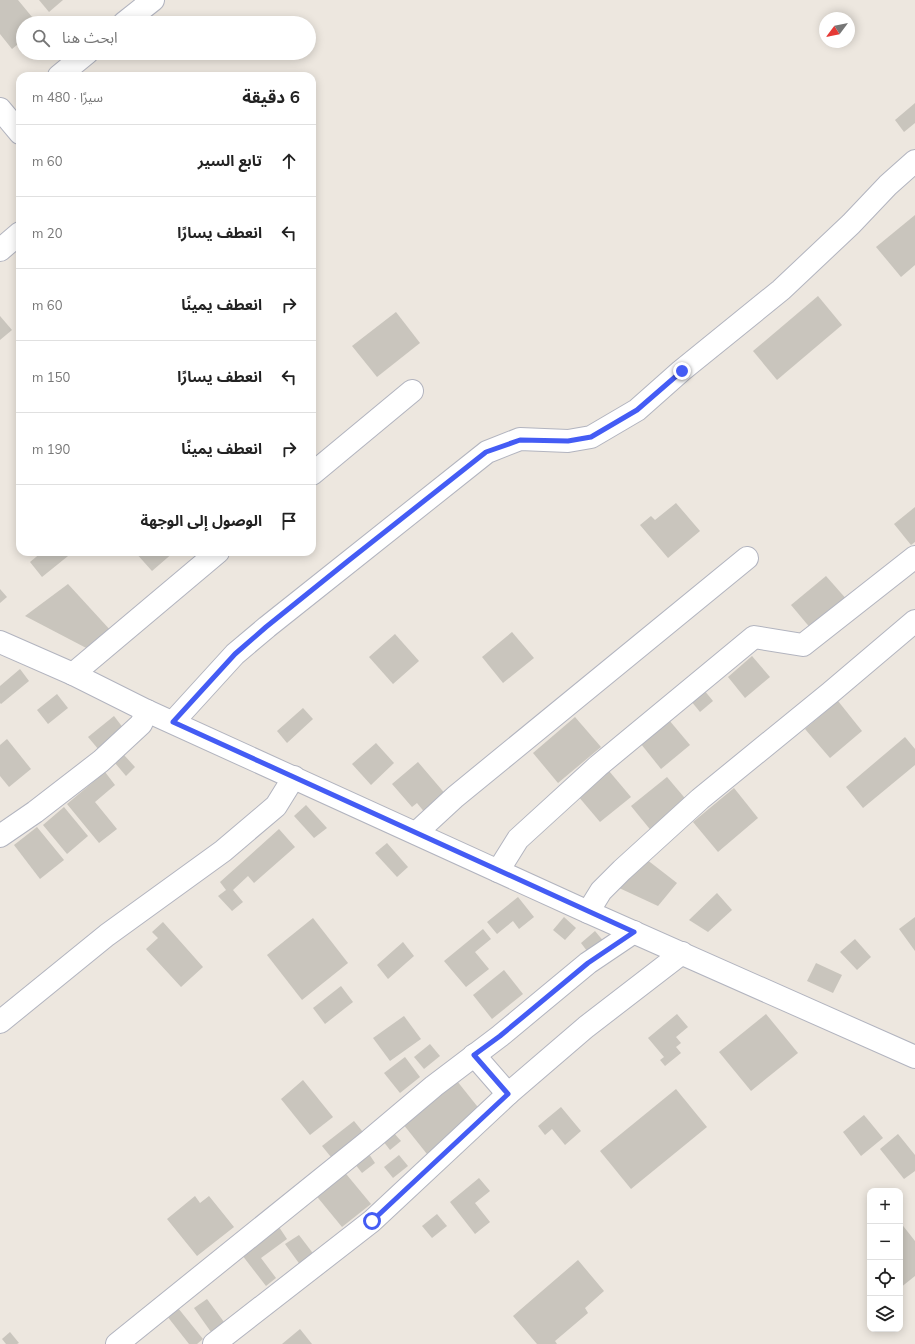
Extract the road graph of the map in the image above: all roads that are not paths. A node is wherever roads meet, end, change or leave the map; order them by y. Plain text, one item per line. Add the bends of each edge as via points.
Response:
1 (152, 0) edge
2 (133, 16) edge
3 (78, 60) edge
4 (64, 72) edge
5 (915, 161) edge
6 (16, 236) edge
7 (0, 250) edge
8 (412, 390) dead end
9 (316, 471) edge
10 (213, 556) edge
11 (747, 558) dead end
12 (915, 558) edge
13 (915, 621) edge
14 (0, 642) edge
15 (73, 674) junction
16 (147, 711) junction
17 (173, 722) junction
18 (294, 777) junction
19 (416, 833) junction
20 (0, 836) edge
21 (498, 871) junction
22 (588, 912) junction
23 (634, 932) junction
24 (682, 953) junction
25 (0, 1022) edge
26 (474, 1055) junction
27 (915, 1057) edge
28 (508, 1094) junction
29 (117, 1344) edge
30 (214, 1344) edge

1 - 2 street
3 - 4 street
5 - 17 street via 781,290 637,410 591,437 568,441 520,440 486,452 235,654
6 - 7 street
8 - 9 street
10 - 15 street
11 - 19 street via 455,797
12 - 21 street via 803,645 754,637 598,766 518,839
13 - 22 street via 700,800 601,891
14 - 15 street
15 - 16 street
16 - 17 street
16 - 20 street via 141,724 101,761
17 - 18 street
18 - 19 street
18 - 25 street via 276,806 217,855 107,935
19 - 21 street
21 - 22 street
22 - 23 street
23 - 24 street
23 - 26 street via 588,963
24 - 27 street
24 - 28 street via 586,1026
26 - 28 street
26 - 29 street
28 - 30 street via 372,1221

